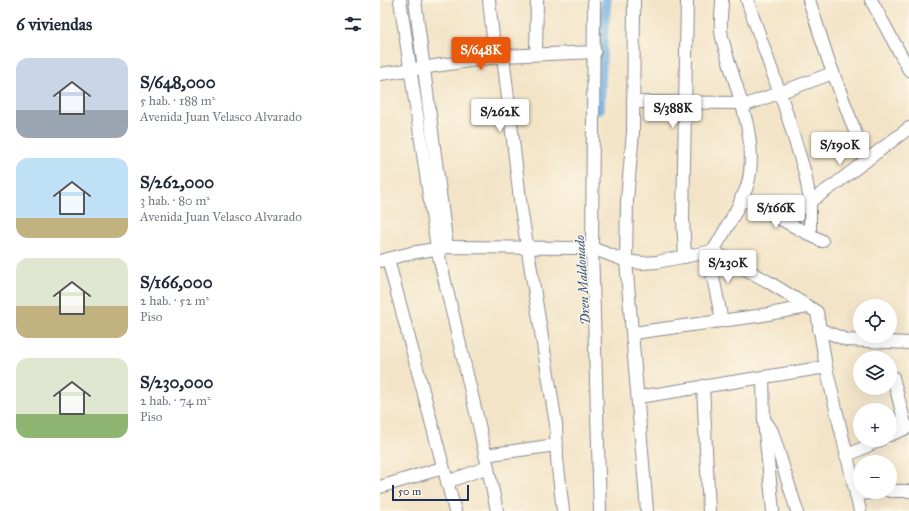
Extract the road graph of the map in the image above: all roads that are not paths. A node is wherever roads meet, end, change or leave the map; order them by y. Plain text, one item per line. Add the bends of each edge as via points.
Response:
1 (400, 0) edge
2 (415, 0) edge
3 (489, 0) edge
4 (537, 0) edge
5 (594, 0) edge
6 (634, 0) edge
7 (687, 0) edge
8 (722, 0) edge
9 (747, 0) edge
10 (809, 0) edge
11 (871, 0) edge
12 (594, 52) junction
13 (536, 54) junction
14 (499, 56) junction
15 (424, 66) junction
16 (410, 69) junction
17 (909, 70) edge
18 (833, 73) junction
19 (380, 74) edge
20 (780, 92) junction
21 (633, 102) junction
22 (685, 103) junction
23 (742, 105) junction
24 (909, 128) edge
25 (866, 161) junction
26 (741, 198) junction
27 (810, 201) junction
28 (784, 220) junction
29 (810, 234) junction
30 (822, 241) dead end
31 (527, 246) junction
32 (442, 247) junction
33 (592, 248) junction
34 (711, 252) junction
35 (685, 257) junction
36 (384, 260) edge
37 (626, 261) junction
38 (807, 307) junction
39 (722, 321) junction
40 (819, 329) junction
41 (633, 333) junction
42 (909, 343) edge
43 (826, 367) junction
44 (763, 377) junction
45 (703, 386) junction
46 (897, 391) edge
47 (639, 397) junction
48 (764, 421) junction
49 (907, 427) edge
50 (897, 432) edge
51 (556, 445) junction
52 (865, 447) edge
53 (846, 456) junction
54 (486, 461) junction
55 (442, 468) junction
56 (447, 482) junction
57 (853, 483) edge
58 (380, 487) edge
59 (897, 491) edge
60 (909, 491) edge
61 (857, 499) edge
62 (455, 511) edge
63 (497, 511) edge
64 (563, 511) edge
65 (600, 511) edge
66 (647, 511) edge
67 (709, 511) edge
68 (773, 511) edge
69 (797, 511) edge
70 (860, 511) edge

1 - 16 street
2 - 15 street
3 - 14 street
4 - 13 street
5 - 12 street
6 - 21 street
7 - 22 street
8 - 23 street via 722,35
9 - 20 street
10 - 18 street
11 - 17 street
12 - 13 street
12 - 33 street
13 - 14 street
14 - 15 street
14 - 31 street
15 - 16 street
15 - 32 street
16 - 19 street
16 - 32 street
18 - 20 street
18 - 25 street
20 - 23 street
20 - 27 street via 805,173
21 - 22 street
21 - 37 street
22 - 23 street
22 - 35 street
23 - 26 street via 750,146 748,183
24 - 25 street
25 - 27 street
26 - 28 street
26 - 34 street
27 - 28 street
27 - 29 street
28 - 29 street
29 - 30 street
31 - 32 street
31 - 33 street
31 - 51 street via 556,424
32 - 36 street
32 - 54 street
33 - 37 street
33 - 65 street
34 - 35 street
34 - 38 street via 767,281
34 - 39 street
35 - 37 street via 657,262
36 - 55 street
37 - 41 street
38 - 39 street
38 - 40 street via 817,312
39 - 41 street
40 - 42 street via 847,340
40 - 43 street
41 - 47 street
43 - 44 street
43 - 53 street
44 - 45 street
44 - 48 street
45 - 47 street
45 - 67 street
46 - 49 street
47 - 66 street
48 - 68 street
48 - 69 street via 772,431
49 - 50 street
51 - 54 street
51 - 64 street
52 - 53 street
53 - 57 street
54 - 56 street
54 - 63 street
55 - 56 street
55 - 58 street
56 - 62 street
59 - 60 street
61 - 70 street

